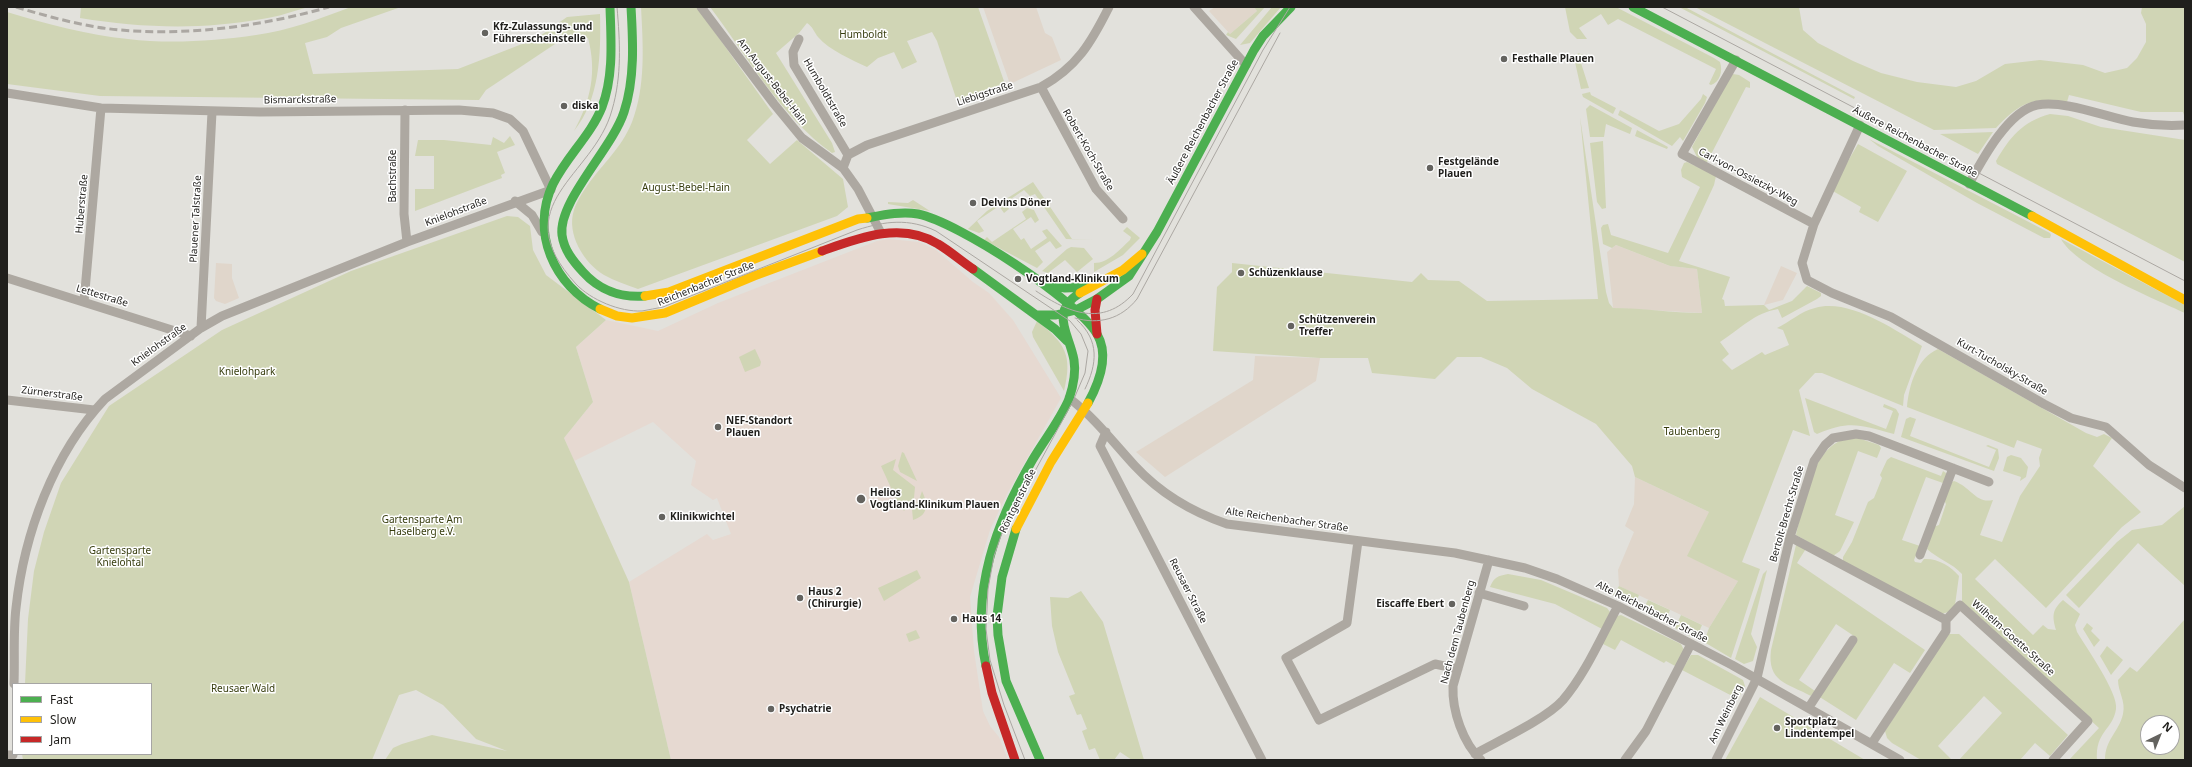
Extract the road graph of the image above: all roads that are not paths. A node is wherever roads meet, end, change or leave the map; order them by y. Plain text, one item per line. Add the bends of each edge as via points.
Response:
1 (610, 7) edge
2 (631, 7) edge
3 (701, 7) edge
4 (1109, 7) edge
5 (1194, 7) edge
6 (1291, 7) edge
7 (1633, 7) edge
8 (799, 39) dead end
9 (1736, 60) junction
10 (1246, 65) junction
11 (1041, 87) junction
12 (7, 93) edge
13 (101, 108) junction
14 (405, 110) junction
15 (212, 112) junction
16 (2185, 124) edge
17 (1860, 125) junction
18 (848, 155) junction
19 (843, 168) junction
20 (1969, 184) junction
21 (560, 196) junction
22 (515, 201) junction
23 (872, 217) junction
24 (1123, 218) dead end
25 (1814, 224) junction
26 (542, 232) junction
27 (881, 233) junction
28 (407, 242) junction
29 (1142, 254) junction
30 (7, 278) edge
31 (1042, 283) junction
32 (1092, 287) junction
33 (1098, 299) junction
34 (2185, 300) edge
35 (84, 302) junction
36 (1068, 302) junction
37 (1076, 310) junction
38 (1063, 314) junction
39 (1036, 315) junction
40 (201, 328) junction
41 (1097, 334) junction
42 (191, 336) junction
43 (1067, 341) junction
44 (1069, 398) junction
45 (7, 400) edge
46 (1083, 409) junction
47 (94, 410) junction
48 (1106, 432) junction
49 (1953, 468) junction
50 (1989, 482) dead end
51 (2185, 488) edge
52 (1790, 537) junction
53 (1358, 541) junction
54 (1920, 555) dead end
55 (1489, 560) junction
56 (1479, 593) junction
57 (1524, 606) dead end
58 (1618, 606) junction
59 (11, 608) edge
60 (1946, 620) junction
61 (1853, 640) dead end
62 (1691, 644) junction
63 (1458, 669) junction
64 (1757, 678) junction
65 (14, 683) edge
66 (1809, 707) junction
67 (1872, 743) junction
68 (1478, 757) edge
69 (1015, 760) edge
70 (1040, 760) edge
71 (1262, 760) edge
72 (1625, 760) edge
73 (1716, 760) edge
74 (1900, 760) edge
75 (2053, 760) edge

1 - 21 street, Reichenbacher Straße via 612,59 605,98 599,114 562,168
2 - 21 street, Reichenbacher Straße via 633,61 619,127 609,146
3 - 19 street, Am August-Bebel-Hain via 802,138
4 - 11 street, Liebigstraße via 1081,56 1058,78
5 - 10 street
6 - 10 street, Äußere Reichenbacher Straße via 1263,36
7 - 9 street, Äußere Reichenbacher Straße
8 - 18 street, Humboldtstraße via 793,52 794,65
9 - 17 street, Äußere Reichenbacher Straße
9 - 25 street, Carl-von-Ossietzky-Weg via 1682,154
10 - 29 street, Äußere Reichenbacher Straße
11 - 18 street, Liebigstraße via 867,145
11 - 24 street, Robert-Koch-Straße via 1096,189
12 - 13 street, Bismarckstraße
13 - 15 street, Bismarckstraße
13 - 35 street, Huberstraße
14 - 15 street, Bismarckstraße
14 - 21 street, Bismarckstraße via 470,111 493,113 510,119 523,131
14 - 28 street, Bachstraße via 404,214
15 - 40 street, Plauener Talstraße
16 - 20 street via 2157,125 2133,122 2064,106 2036,105 2019,115 2002,132
17 - 20 street, Äußere Reichenbacher Straße
17 - 25 street
18 - 19 street
19 - 23 street via 858,189
20 - 34 street, Äußere Reichenbacher Straße
21 - 22 street, Knielohstraße
21 - 23 street, Reichenbacher Straße via 564,242 578,269 592,281 611,291 626,297 638,298 669,292 858,219
21 - 26 street, Reichenbacher Straße via 544,214
22 - 26 street via 532,215
22 - 28 street, Knielohstraße
23 - 27 street
23 - 31 street, Reichenbacher Straße via 918,214 933,218
25 - 51 street, Kurt-Tucholsky-Straße via 1802,262 1807,280 1891,317 2072,418 2106,427 2149,465
26 - 27 street, Reichenbacher Straße via 554,265 564,282 576,294 588,303 630,318 665,313 754,276 847,242
27 - 39 street, Reichenbacher Straße via 907,234 937,243
28 - 40 street, Knielohstraße via 222,316
29 - 32 street, Äußere Reichenbacher Straße via 1117,274
29 - 33 street, Äußere Reichenbacher Straße via 1128,276
30 - 35 street, Lettestraße
31 - 32 street via 1065,288
31 - 36 street, Röntgenstraße
32 - 36 street, Äußere Reichenbacher Straße
33 - 37 street, Äußere Reichenbacher Straße
33 - 41 street via 1095,310
35 - 42 street, Lettestraße
36 - 37 street, Röntgenstraße
36 - 38 street
37 - 38 street, Äußere Reichenbacher Straße
37 - 41 street, Röntgenstraße
38 - 39 street, Äußere Reichenbacher Straße
38 - 43 street, Röntgenstraße
39 - 43 street, Röntgenstraße
40 - 42 street, Knielohstraße
41 - 46 street, Röntgenstraße via 1103,358 1102,367
42 - 47 street, Knielohstraße via 105,399
43 - 44 street, Röntgenstraße via 1074,363
44 - 46 street, Alte Reichenbacher Straße
44 - 69 street, Röntgenstraße via 1011,498 997,528 988,555 982,588 980,629 984,662 1002,727
45 - 47 street, Zürnerstraße
46 - 48 street, Alte Reichenbacher Straße
46 - 70 street, Röntgenstraße via 1052,459 1020,520 1008,550 999,584 998,642 1005,676
47 - 59 street, Knielohstraße via 52,477 41,501
48 - 53 street, Alte Reichenbacher Straße via 1136,467 1169,496 1207,517 1227,524
48 - 71 street, Reusaer Straße via 1100,446
49 - 50 street, Bertolt-Brecht-Straße
49 - 52 street, Bertolt-Brecht-Straße via 1869,436 1839,436 1825,445 1814,461
49 - 54 street
52 - 60 street
52 - 64 street, Bertolt-Brecht-Straße
53 - 55 street, Alte Reichenbacher Straße via 1442,551
53 - 63 street, Alte Reichenbacher Straße via 1347,623 1286,658 1319,720 1435,664
55 - 56 street, Nach dem Taubenberg
55 - 58 street, Alte Reichenbacher Straße via 1557,578
56 - 57 street
56 - 63 street, Nach dem Taubenberg
58 - 62 street, Alte Reichenbacher Straße
58 - 68 street, Nach dem Taubenberg via 1575,684 1562,701
59 - 65 street, Knielohstraße
60 - 67 street via 1946,631
60 - 75 street, Wilhelm-Goette-Straße via 1960,605 2088,721
61 - 66 street
62 - 64 street, Alte Reichenbacher Straße
62 - 72 street via 1646,731
63 - 68 street, Nach dem Taubenberg via 1453,686 1455,712
64 - 66 street, Alte Reichenbacher Straße
64 - 73 street, Am Weinberg
66 - 67 street, Alte Reichenbacher Straße
67 - 74 street, Alte Reichenbacher Straße

